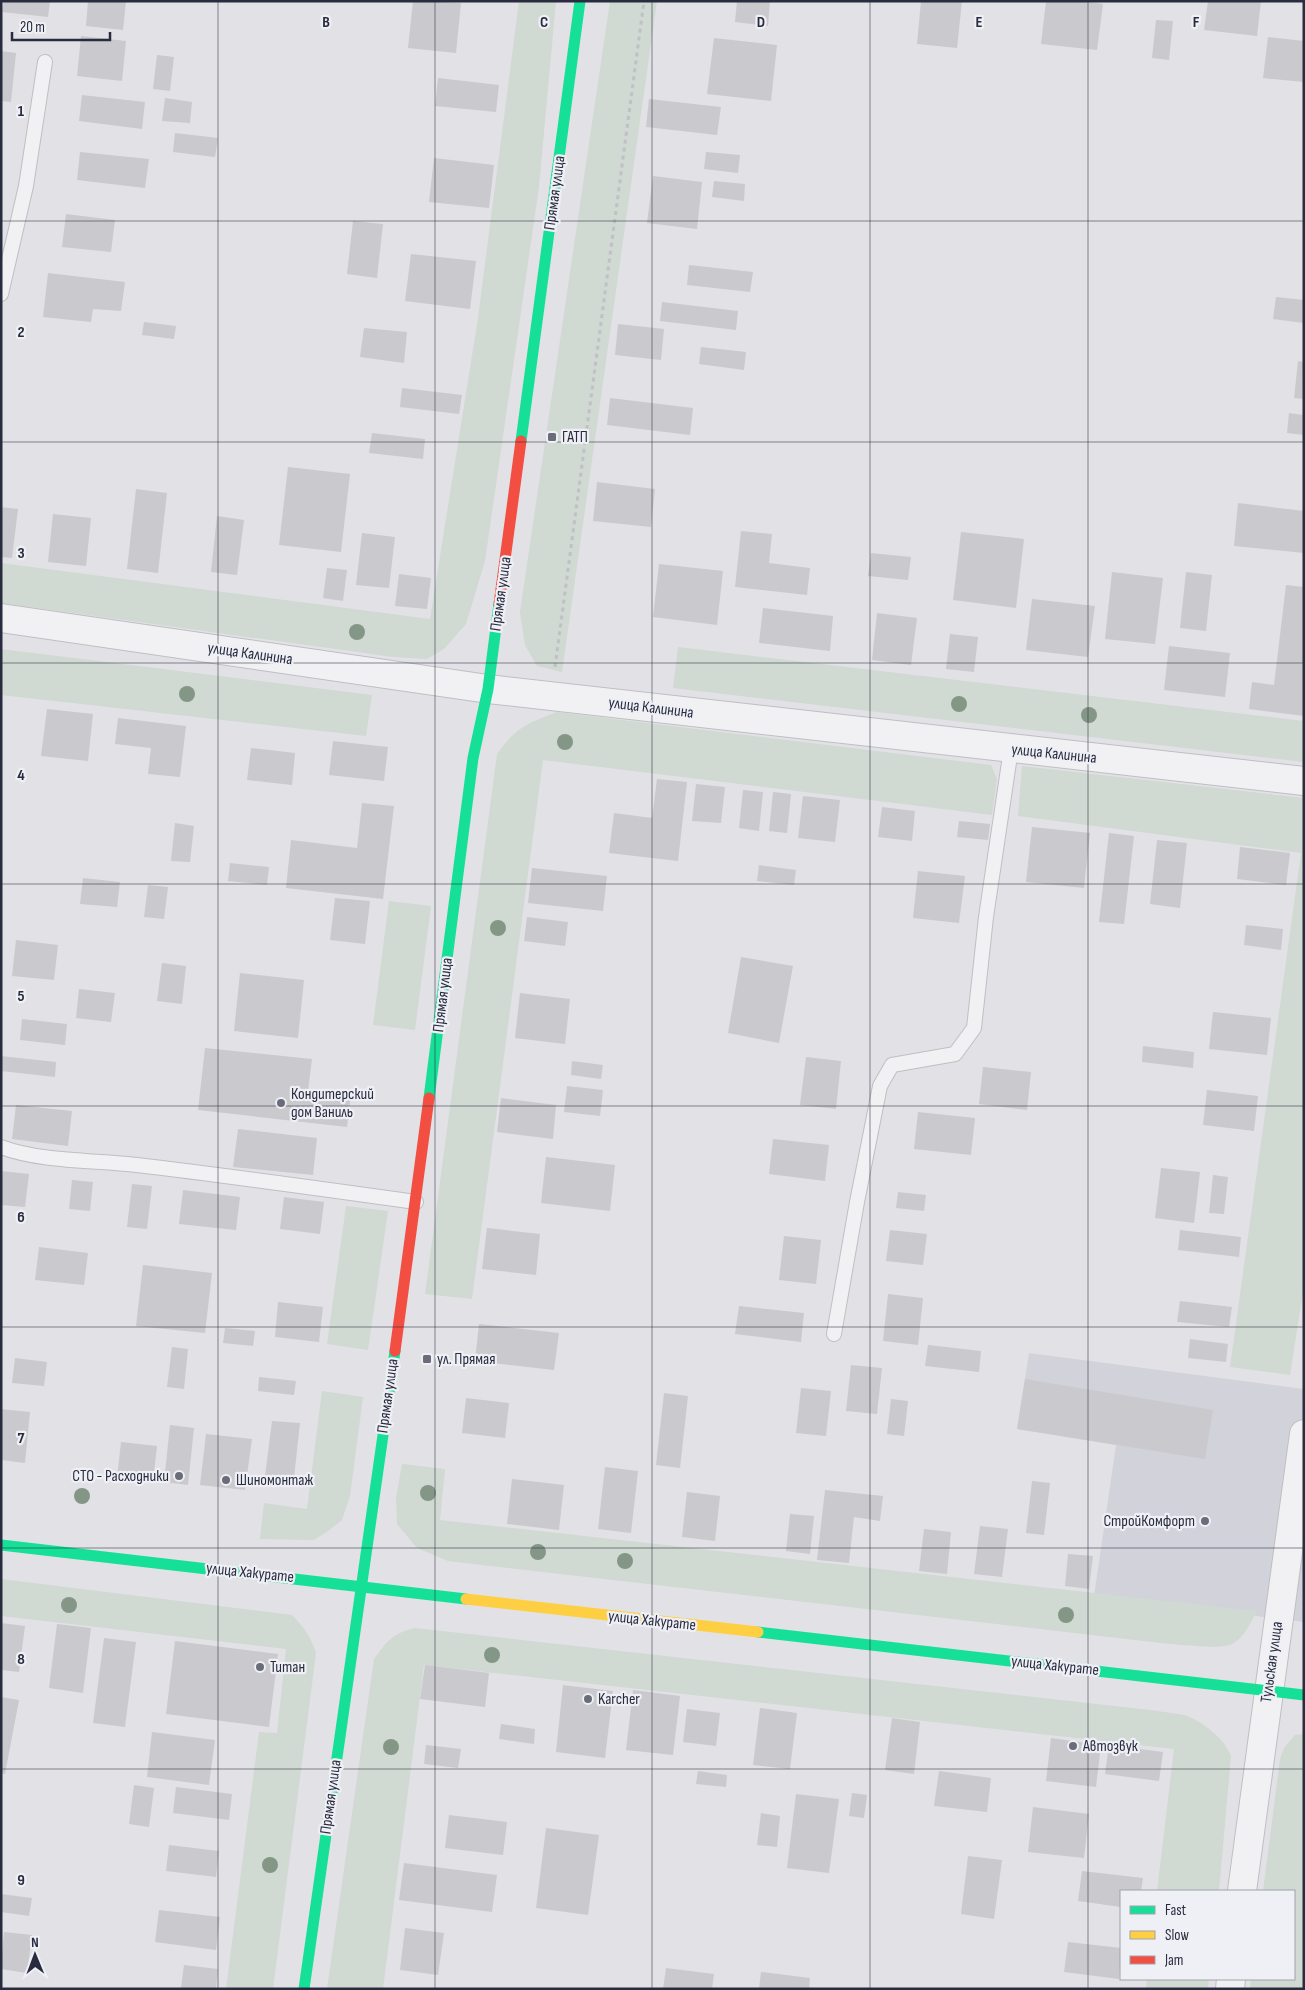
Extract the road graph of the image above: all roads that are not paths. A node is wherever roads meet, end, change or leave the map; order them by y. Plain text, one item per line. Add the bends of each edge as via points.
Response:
1 (580, 1) edge
2 (44, 62) dead end
3 (1, 294) edge
4 (1, 618) edge
5 (488, 689) junction
6 (1011, 749) junction
7 (1304, 781) edge
8 (1, 1147) edge
9 (416, 1202) junction
10 (834, 1334) dead end
11 (1304, 1434) edge
12 (1, 1545) edge
13 (361, 1586) junction
14 (1268, 1691) junction
15 (1304, 1695) edge
16 (1242, 1890) edge
17 (304, 1989) edge

1 - 5 street, Прямая улица
2 - 3 lane via 26,186
4 - 5 street, улица Калинина
5 - 6 street, улица Калинина
5 - 9 street, Прямая улица via 473,758
6 - 7 street, улица Калинина
6 - 10 lane via 986,917 974,1028 956,1054 892,1065 880,1086
8 - 9 lane via 20,1154 202,1172
9 - 13 street, Прямая улица
11 - 14 street, Тульская улица
12 - 13 street, улица Хакурате
13 - 14 street, улица Хакурате
13 - 17 street, Прямая улица
14 - 15 street, улица Хакурате
14 - 16 street, Тульская улица

